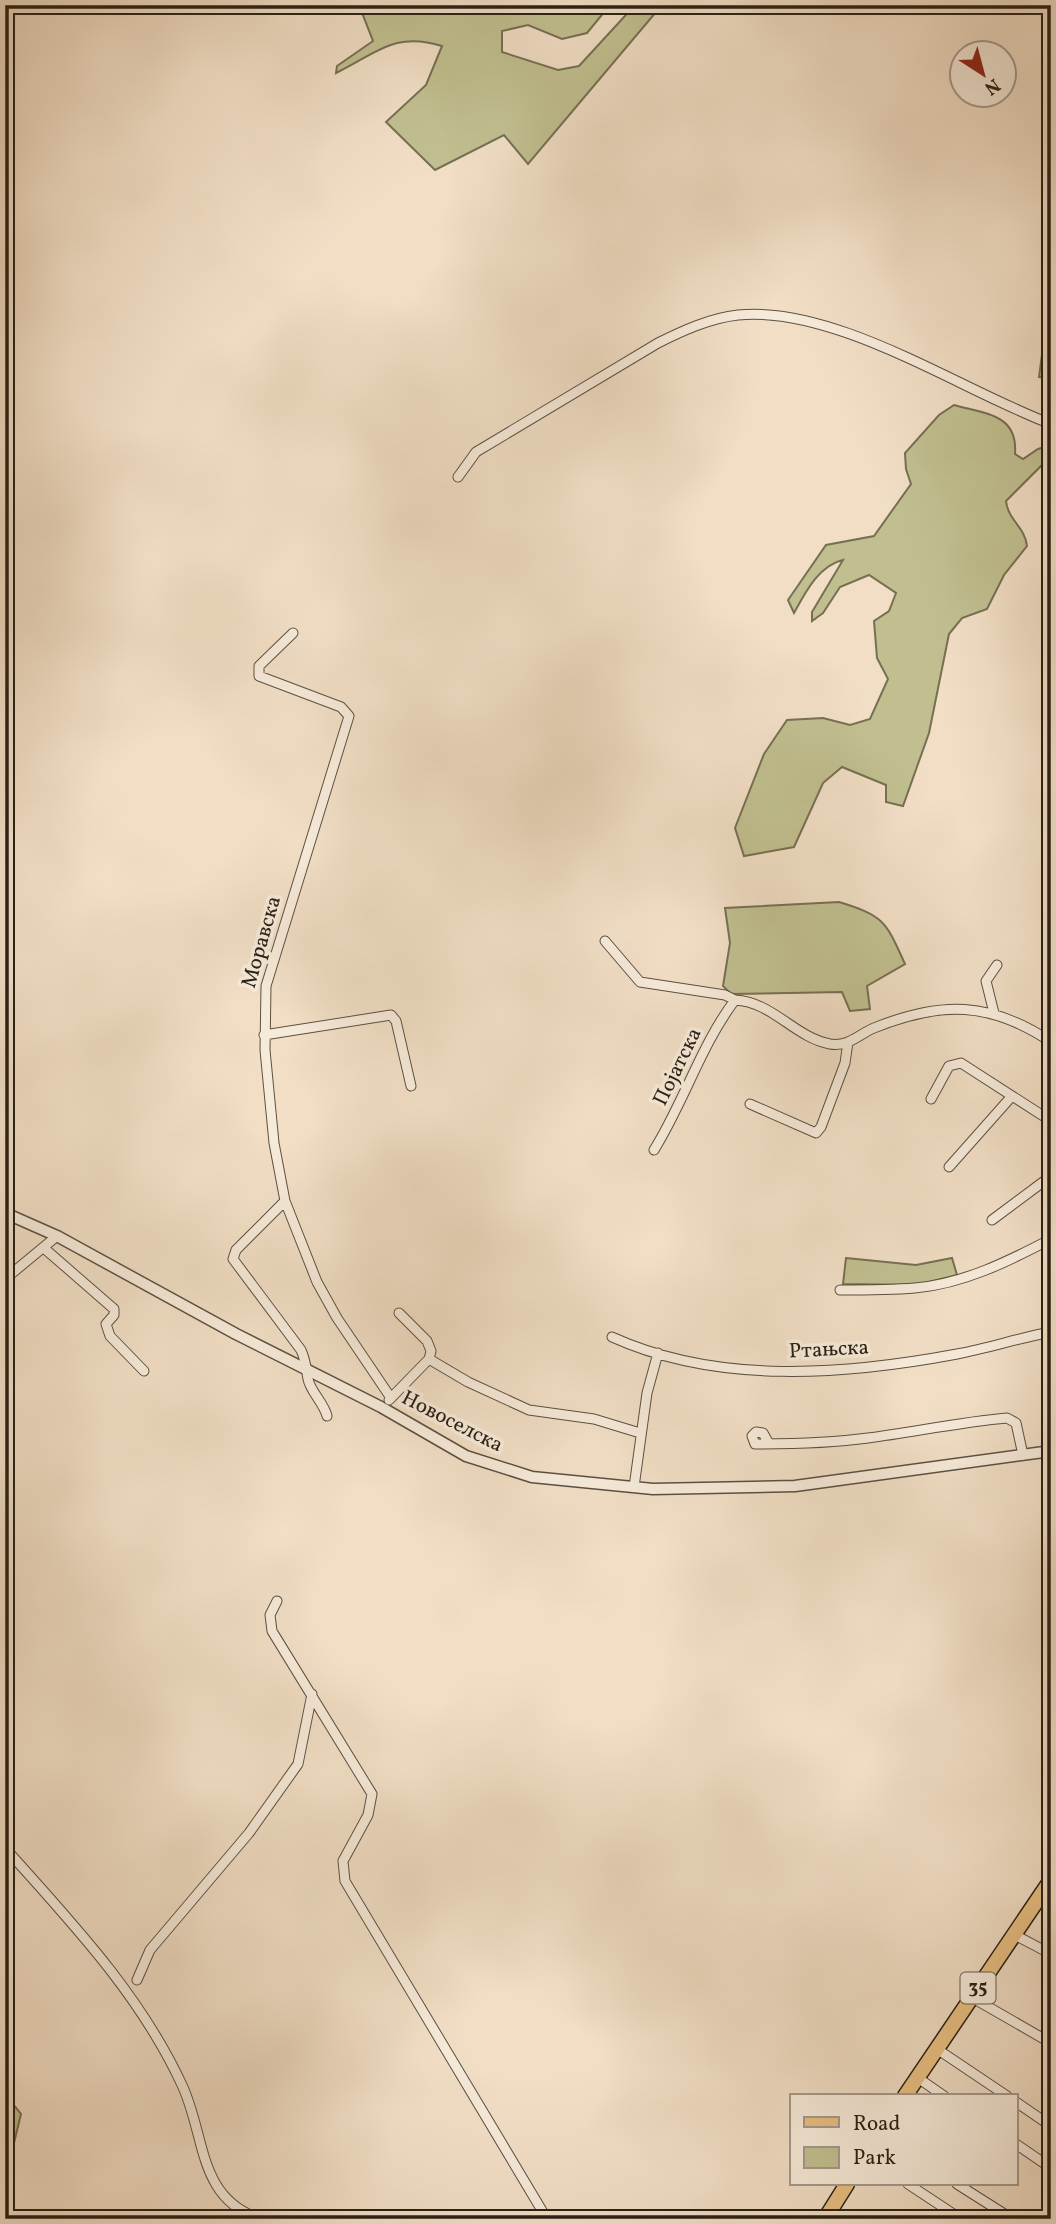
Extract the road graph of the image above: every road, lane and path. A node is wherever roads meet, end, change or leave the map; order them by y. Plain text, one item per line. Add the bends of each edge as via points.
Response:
1 (1051, 424) edge
2 (458, 477) dead end
3 (293, 633) dead end
4 (605, 941) dead end
5 (997, 965) dead end
6 (735, 1000) junction
7 (994, 1013) junction
8 (264, 1035) junction
9 (848, 1042) junction
10 (1051, 1042) edge
11 (411, 1086) dead end
12 (1012, 1096) junction
13 (931, 1099) dead end
14 (750, 1104) dead end
15 (1051, 1121) edge
16 (653, 1150) dead end
17 (949, 1167) dead end
18 (1051, 1176) edge
19 (285, 1201) junction
20 (5, 1213) edge
21 (992, 1220) dead end
22 (57, 1236) junction
23 (1051, 1239) edge
24 (45, 1249) junction
25 (5, 1279) edge
26 (840, 1290) dead end
27 (399, 1313) dead end
28 (1051, 1332) edge
29 (612, 1337) dead end
30 (658, 1353) junction
31 (429, 1359) junction
32 (144, 1371) dead end
33 (309, 1371) junction
34 (391, 1398) junction
35 (381, 1407) junction
36 (327, 1416) dead end
37 (640, 1433) junction
38 (769, 1444) dead end
39 (1051, 1451) edge
40 (1023, 1455) junction
41 (634, 1487) junction
42 (277, 1601) dead end
43 (312, 1694) junction
44 (5, 1848) edge
45 (1051, 1880) edge
46 (1013, 1934) junction
47 (1051, 1954) edge
48 (136, 1980) dead end
49 (971, 1997) junction
50 (1051, 2043) edge
51 (937, 2049) junction
52 (918, 2078) junction
53 (906, 2094) edge
54 (941, 2094) edge
55 (1004, 2094) edge
56 (1018, 2103) edge
57 (1051, 2126) edge
58 (1018, 2145) edge
59 (1051, 2168) edge
60 (846, 2186) edge
61 (911, 2186) edge
62 (960, 2186) edge
63 (1006, 2215) dead end
64 (261, 2219) edge
65 (547, 2219) edge
66 (825, 2219) edge
67 (961, 2219) edge

1 - 2 street via 853,337 778,317 736,315 657,343 476,452
3 - 8 street, Моравска via 259,666 259,676 341,707 349,716 266,986
4 - 6 street via 640,982
5 - 7 street via 986,981
6 - 9 street via 760,1004 830,1044
6 - 16 street, Појатска
7 - 9 street via 947,1008 912,1014
7 - 10 street
8 - 11 street via 391,1015
8 - 19 street, Моравска via 274,1143
9 - 14 street via 845,1063 816,1133
12 - 13 street via 956,1062 949,1066
12 - 15 street
12 - 17 street
18 - 21 street
19 - 33 street via 236,1250 233,1259 283,1323
19 - 34 street, Моравска via 317,1282
20 - 22 street, Новоселска
22 - 24 street
22 - 33 street, Новоселска
23 - 26 street via 971,1276 917,1288
24 - 25 street
24 - 32 street via 114,1309 106,1326 108,1334
27 - 31 street via 431,1347
28 - 30 street, Ртањска via 958,1354 831,1370 715,1368
29 - 30 street, Ртањска
30 - 37 street
31 - 34 street
31 - 37 street via 528,1410 594,1419
33 - 35 street, Новоселска
33 - 36 street via 309,1382
34 - 35 street
35 - 41 street, Новоселска via 466,1456 500,1469 566,1482
37 - 41 street
38 - 40 street via 836,1442 1007,1418 1016,1423
39 - 40 street, Новоселска
40 - 41 street, Новоселска via 795,1486
42 - 43 street via 271,1631
43 - 48 street via 298,1764 249,1833 150,1950
43 - 65 street via 372,1794 368,1815 343,1861 345,1881
44 - 64 street via 134,2001 189,2100 206,2167 216,2186 228,2203
45 - 46 main road, 35
46 - 47 street
46 - 49 main road, 35
49 - 50 street
49 - 51 main road, 35
51 - 52 main road, 35
51 - 55 street
52 - 53 main road, 35
52 - 54 street
56 - 57 street
58 - 59 street
60 - 66 main road
61 - 67 street
62 - 63 street

